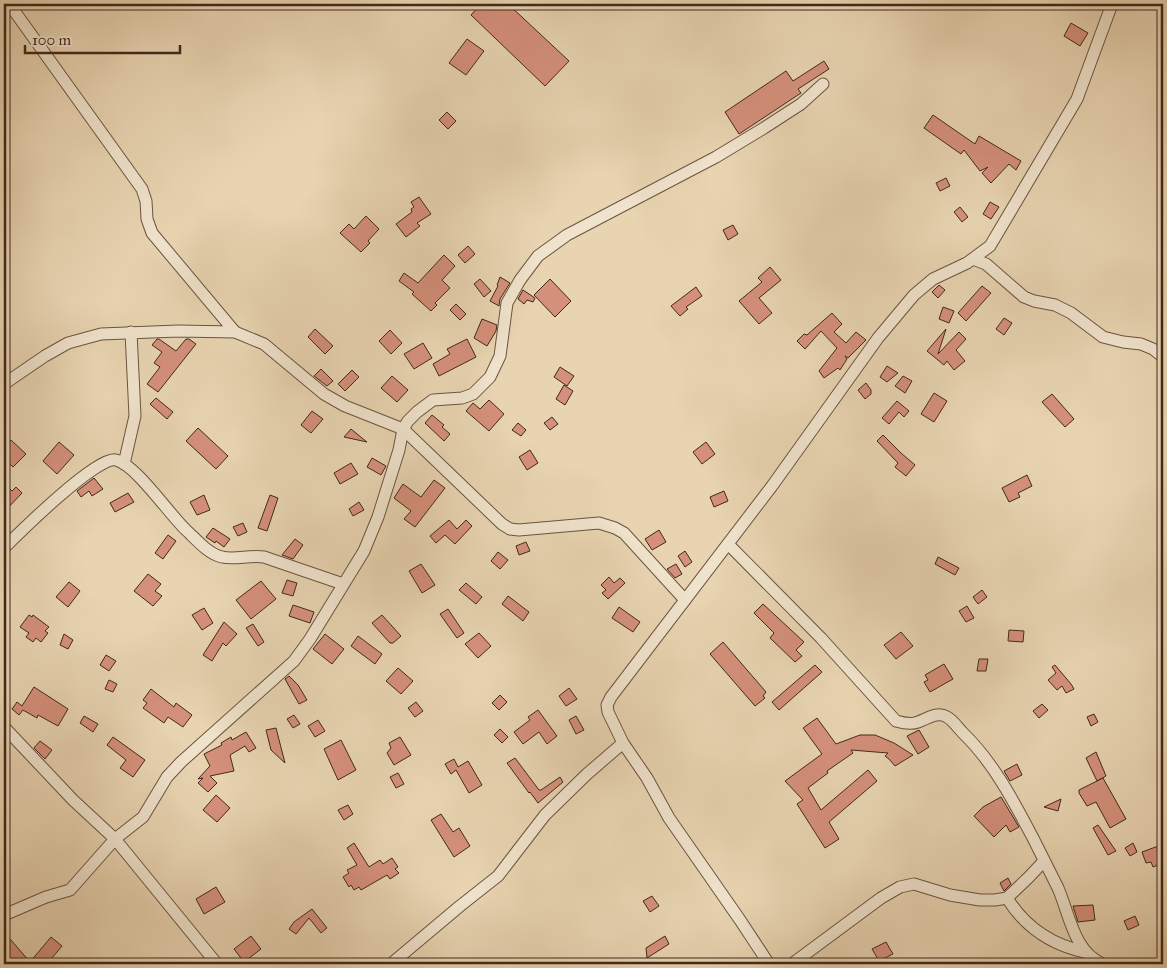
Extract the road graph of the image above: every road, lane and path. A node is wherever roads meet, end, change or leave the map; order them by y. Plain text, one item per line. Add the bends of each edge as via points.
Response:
1 (5, 4) edge
2 (1112, 4) edge
3 (823, 84) dead end
4 (974, 259) junction
5 (132, 332) junction
6 (235, 332) junction
7 (1163, 357) edge
8 (4, 384) edge
9 (403, 430) junction
10 (124, 464) junction
11 (728, 544) junction
12 (4, 548) edge
13 (343, 584) junction
14 (685, 600) junction
15 (4, 727) edge
16 (623, 743) junction
17 (115, 839) junction
18 (1044, 861) junction
19 (1007, 898) junction
20 (4, 914) edge
21 (1085, 952) junction
22 (217, 964) edge
23 (391, 964) edge
24 (769, 964) edge
25 (792, 964) edge
26 (1102, 964) edge

1 - 6 street via 15,12 142,189 146,219 152,233
2 - 4 street via 1076,99 990,246
3 - 9 street via 801,104 764,128 567,235 538,256 507,303 500,356 490,377 472,394 433,400 408,421
4 - 7 street via 986,264 1024,297 1071,313 1103,337 1141,344
4 - 11 street via 933,279 914,295 878,338
5 - 6 street
5 - 8 street via 101,334 68,343
5 - 10 street via 135,416
6 - 9 street via 264,344 324,394
9 - 13 street via 400,450 378,517 364,551
9 - 14 street via 510,529 599,523 615,528 624,533
10 - 12 street via 110,460 99,464
10 - 13 street via 137,474 177,522 208,550 222,557 264,557
11 - 14 street
11 - 18 street via 821,638 896,721 906,724 927,717 946,716 973,742 1011,795
13 - 17 street via 294,661 180,762 167,777 143,818
14 - 16 street via 607,705
15 - 17 street
16 - 23 street via 545,814 498,876
16 - 24 street via 669,818
17 - 20 street via 70,890
17 - 22 street
18 - 19 street
18 - 21 street
19 - 21 street via 1028,925 1070,949
19 - 25 street via 980,900 950,895 919,884 905,885 881,898
21 - 26 street

